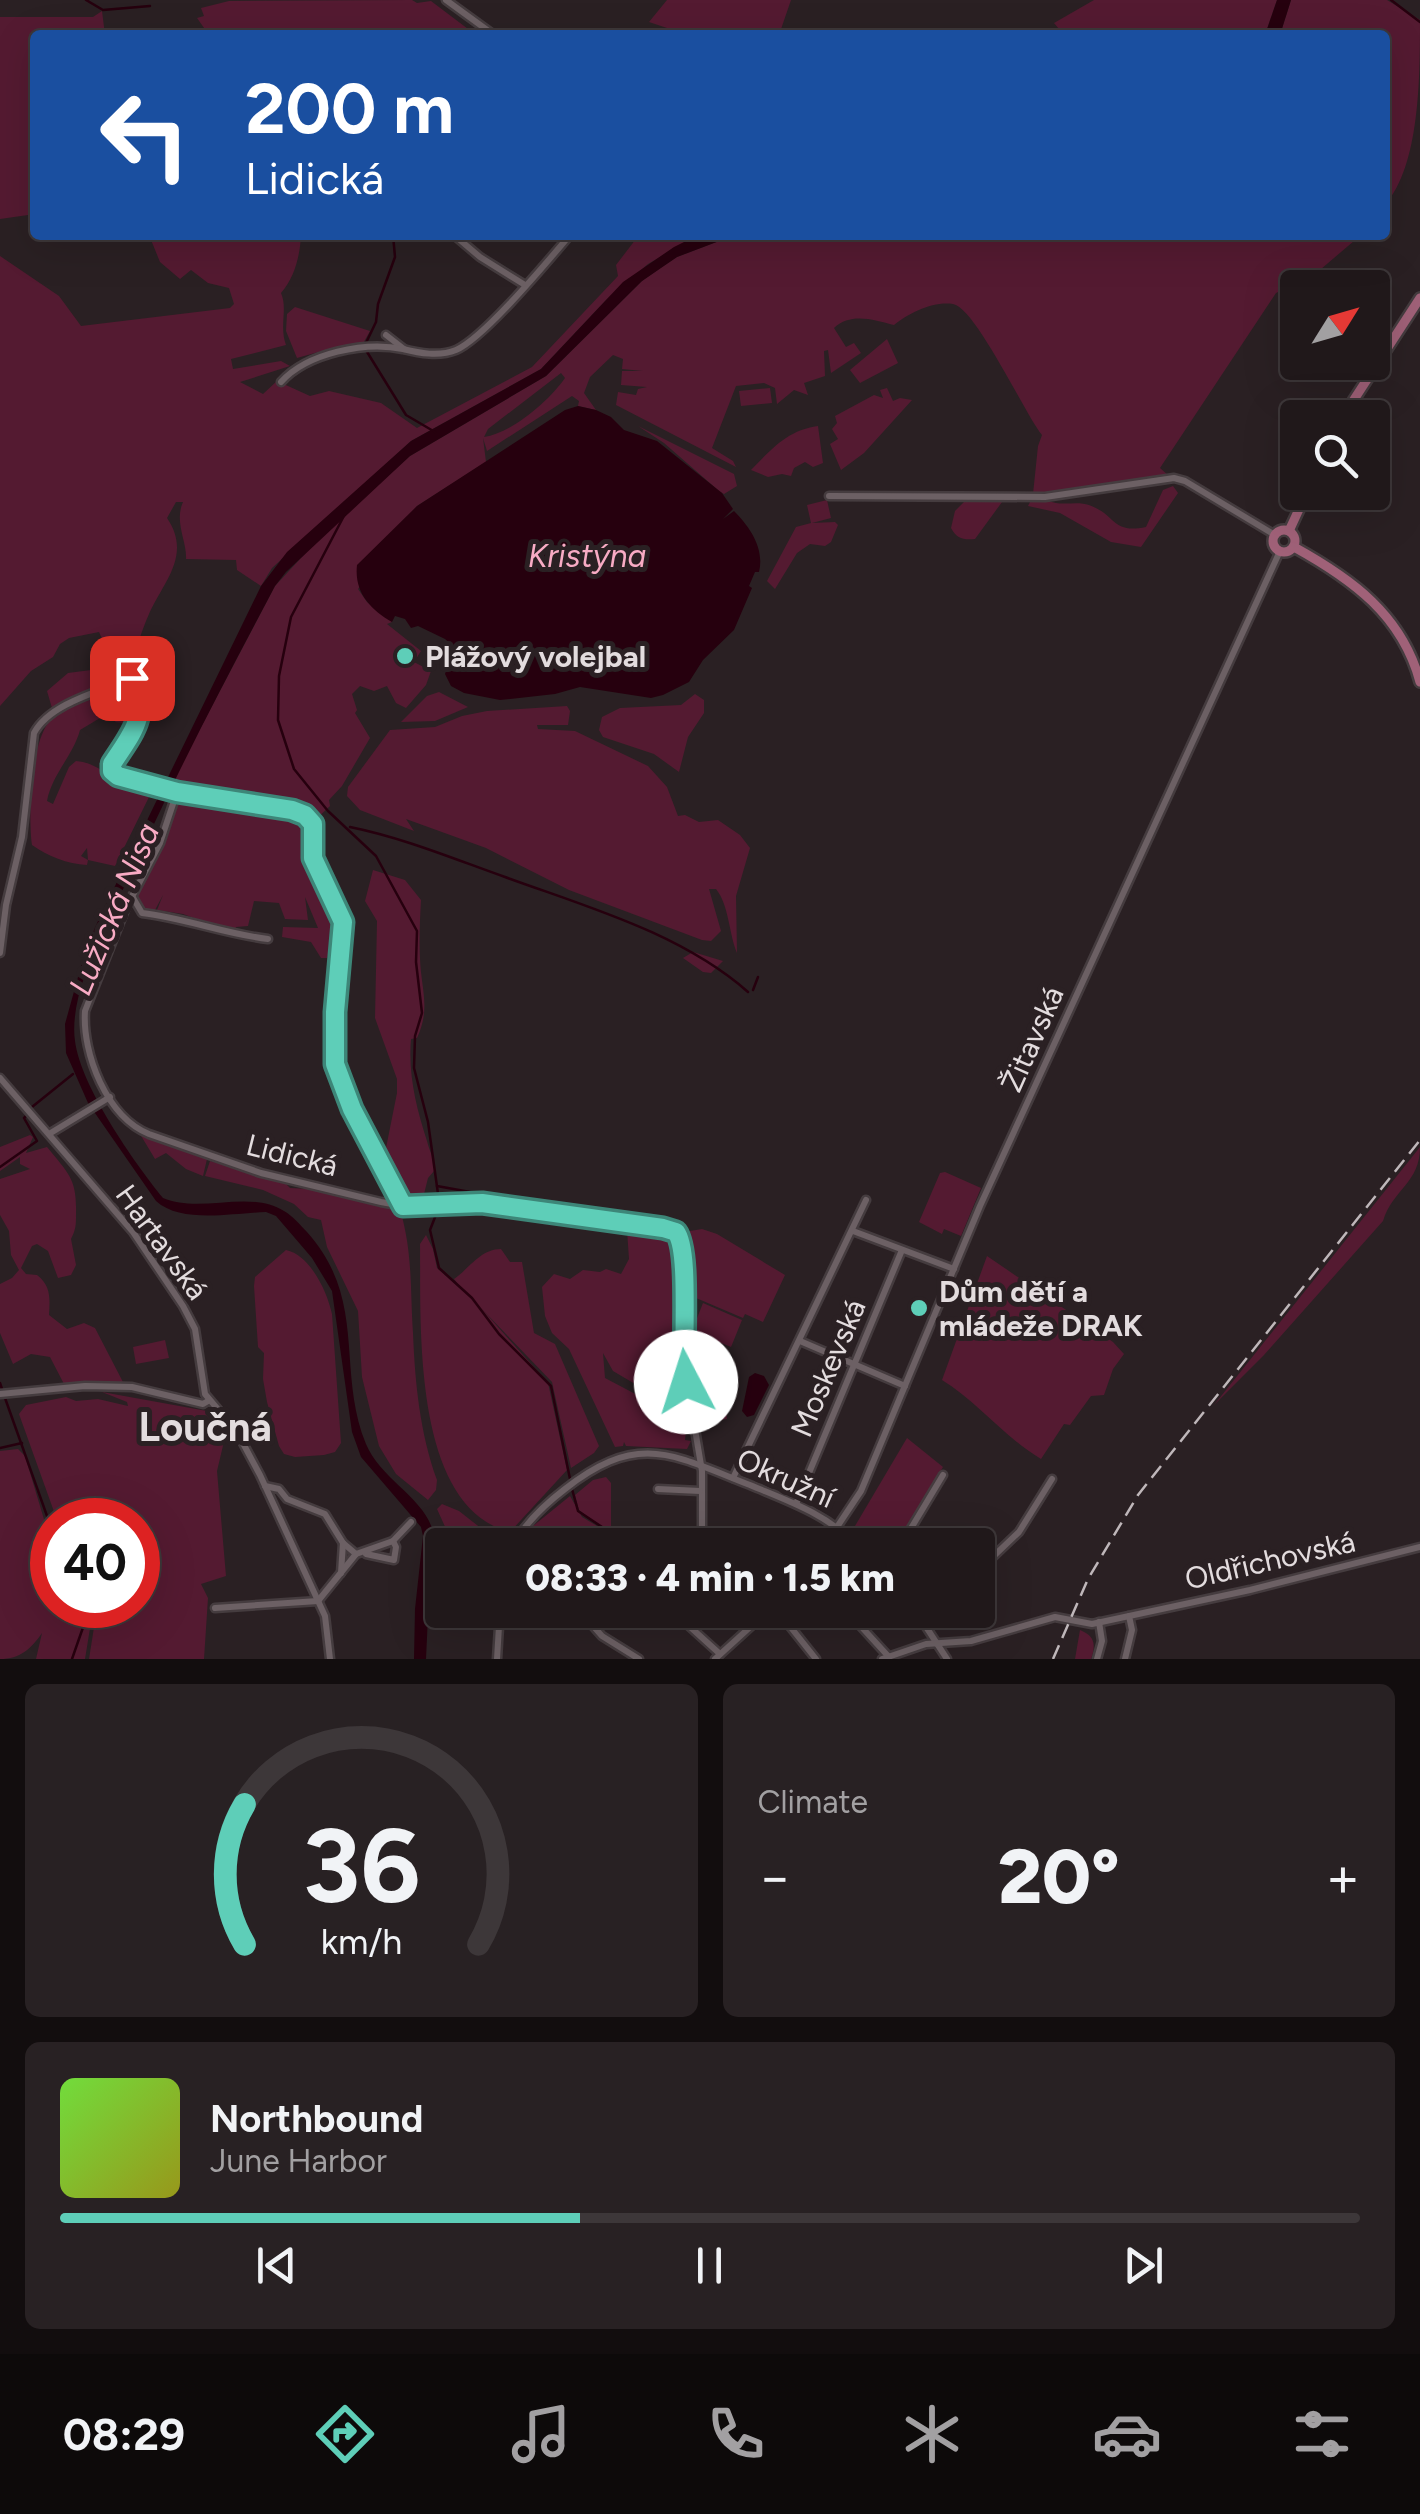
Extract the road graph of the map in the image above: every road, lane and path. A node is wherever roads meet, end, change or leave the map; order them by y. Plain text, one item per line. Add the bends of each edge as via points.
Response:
1 (446, 0) edge
2 (487, 30) edge
3 (460, 240) edge
4 (566, 240) edge
5 (525, 285) junction
6 (1420, 298) edge
7 (386, 335) dead end
8 (405, 350) junction
9 (280, 382) dead end
10 (1354, 400) edge
11 (830, 496) dead end
12 (1299, 510) edge
13 (1289, 531) junction
14 (1275, 535) junction
15 (1294, 547) junction
16 (1280, 551) junction
17 (1420, 682) edge
18 (175, 792) junction
19 (132, 896) junction
20 (142, 913) junction
21 (122, 918) junction
22 (268, 939) dead end
23 (0, 953) edge
24 (0, 1078) edge
25 (106, 1099) junction
26 (49, 1134) junction
27 (866, 1200) dead end
28 (403, 1206) junction
29 (853, 1231) junction
30 (902, 1250) junction
31 (954, 1269) junction
32 (800, 1340) junction
33 (854, 1364) junction
34 (905, 1386) junction
35 (0, 1394) edge
36 (208, 1401) junction
37 (698, 1463) junction
38 (943, 1475) dead end
39 (732, 1478) junction
40 (1052, 1480) dead end
41 (264, 1486) junction
42 (658, 1489) dead end
43 (700, 1491) junction
44 (287, 1499) junction
45 (796, 1504) junction
46 (274, 1506) junction
47 (411, 1522) dead end
48 (839, 1527) joint
49 (526, 1528) edge
50 (701, 1528) edge
51 (912, 1528) edge
52 (393, 1541) junction
53 (343, 1543) junction
54 (1420, 1546) edge
55 (360, 1554) junction
56 (995, 1554) edge
57 (341, 1574) junction
58 (318, 1601) junction
59 (215, 1608) dead end
60 (1130, 1616) junction
61 (1099, 1622) junction
62 (499, 1628) edge
63 (595, 1628) edge
64 (690, 1628) edge
65 (749, 1628) edge
66 (791, 1628) edge
67 (861, 1628) edge
68 (929, 1628) edge
69 (938, 1644) junction
70 (718, 1657) edge
71 (887, 1658) edge
72 (330, 1659) edge
73 (496, 1659) edge
74 (639, 1659) edge
75 (816, 1659) edge
76 (947, 1659) edge
77 (1097, 1659) edge
78 (1125, 1659) edge

1 - 2 street
3 - 5 street
4 - 5 street
5 - 8 street via 460,348
6 - 10 main road
7 - 8 street
8 - 9 street via 314,357
11 - 14 street via 1045,496 1174,478
12 - 13 main road
13 - 14 main road
13 - 15 main road
14 - 16 main road
15 - 16 main road
15 - 17 main road via 1381,608 1402,637
16 - 31 street, Žitavská
18 - 19 street, Lidická via 160,844
18 - 23 street via 112,771 141,714 132,678 40,723
18 - 28 street via 292,810 313,824 313,858 343,922 335,1064
19 - 20 street
19 - 21 street, Lidická
20 - 21 street
20 - 22 street
21 - 25 street, Lidická via 84,1026
24 - 26 street, Hartavská
25 - 26 street
25 - 28 street, Lidická via 150,1134 261,1173
26 - 36 street, Hartavská via 133,1232 183,1306 195,1329
27 - 29 street
28 - 37 street, Lidická via 522,1207 678,1234 684,1249 683,1358
29 - 30 street
29 - 32 street
30 - 31 street
30 - 33 street, Moskevská
31 - 34 street, Žitavská
32 - 33 street
32 - 39 street
33 - 34 street
33 - 45 street, Moskevská
34 - 48 street, Žitavská
35 - 36 street via 132,1387
36 - 41 street, Hartavská via 236,1432
37 - 39 street, Okružní
37 - 43 street
37 - 49 street, Okružní via 660,1453 609,1460 542,1508
38 - 51 street
39 - 45 street, Okružní
40 - 56 street via 1019,1532
41 - 44 street
41 - 46 street, Hartavská
42 - 43 street
43 - 50 street
44 - 46 street
44 - 53 street via 325,1514
45 - 48 street, Okružní
46 - 58 street, Hartavská
47 - 52 street
52 - 55 street
52 - 55 street via 394,1560
53 - 55 street
53 - 57 street
54 - 60 street, Oldřichovská
55 - 57 street
57 - 58 street
58 - 59 street
58 - 72 street, Hartavská
60 - 61 street, Oldřichovská
60 - 78 street
61 - 69 street, Oldřichovská via 1060,1617
61 - 77 street
62 - 73 street
63 - 74 street
64 - 70 street
65 - 70 street
66 - 75 street
67 - 71 street
68 - 69 street
69 - 71 street
69 - 76 street

